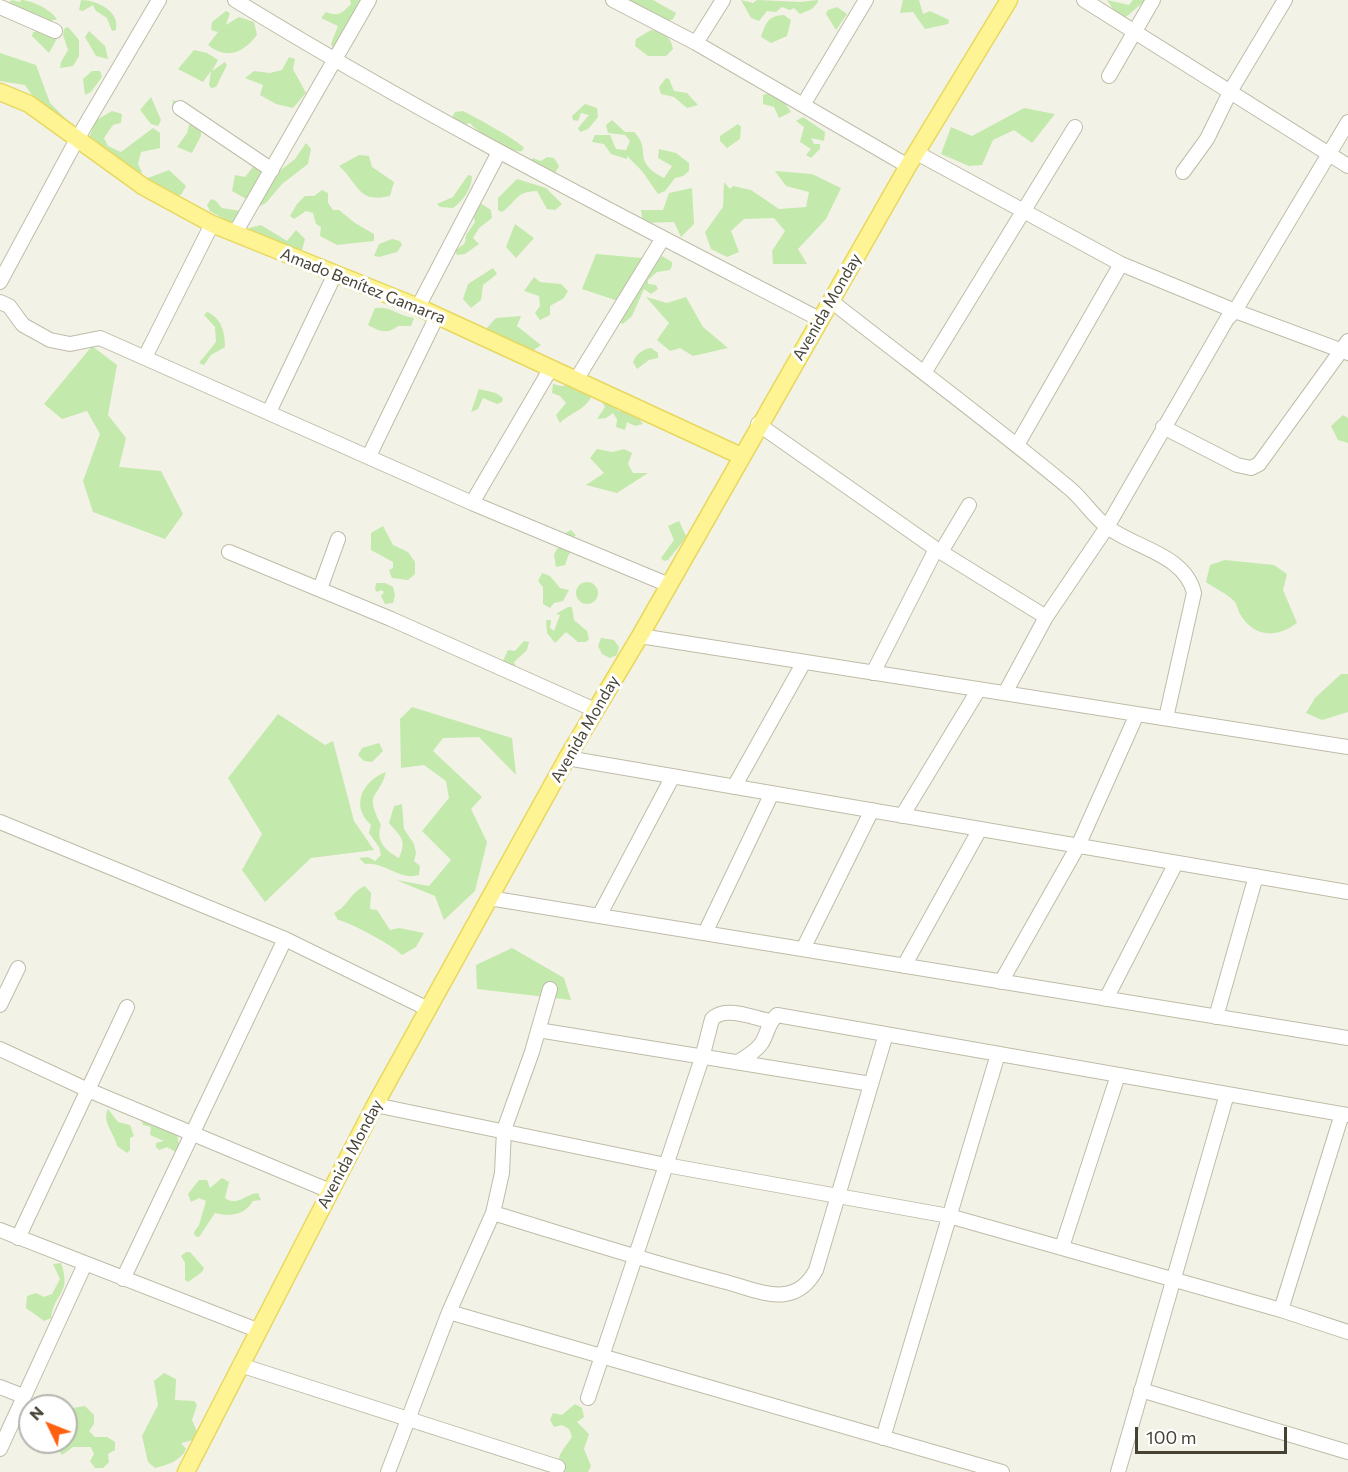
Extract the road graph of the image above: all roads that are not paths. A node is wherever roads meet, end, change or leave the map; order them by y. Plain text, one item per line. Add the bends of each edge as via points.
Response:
1 (159, 0) edge
2 (236, 0) edge
3 (369, 0) edge
4 (613, 0) edge
5 (723, 0) edge
6 (866, 0) edge
7 (1009, 0) edge
8 (1084, 0) edge
9 (1153, 0) edge
10 (1285, 0) edge
11 (0, 7) edge
12 (1135, 30) junction
13 (54, 32) dead end
14 (696, 44) junction
15 (335, 62) junction
16 (1109, 76) dead end
17 (1230, 90) junction
18 (0, 92) edge
19 (803, 105) junction
20 (180, 108) dead end
21 (1348, 122) edge
22 (1075, 127) dead end
23 (76, 141) junction
24 (499, 152) junction
25 (1329, 154) junction
26 (913, 160) junction
27 (1348, 166) edge
28 (272, 170) junction
29 (1183, 172) dead end
30 (1023, 213) junction
31 (212, 224) junction
32 (235, 233) junction
33 (663, 238) junction
34 (1121, 264) junction
35 (335, 274) junction
36 (0, 282) edge
37 (831, 301) junction
38 (0, 302) edge
39 (418, 307) junction
40 (1235, 311) junction
41 (437, 316) junction
42 (820, 320) junction
43 (1346, 348) edge
44 (145, 357) junction
45 (551, 368) junction
46 (924, 374) junction
47 (576, 380) junction
48 (269, 412) junction
49 (758, 424) junction
50 (1163, 427) junction
51 (1017, 445) junction
52 (369, 456) junction
53 (741, 456) junction
54 (472, 503) junction
55 (969, 505) dead end
56 (1107, 526) junction
57 (338, 539) dead end
58 (939, 550) junction
59 (230, 552) dead end
60 (669, 585) junction
61 (320, 589) junction
62 (1046, 617) junction
63 (640, 636) junction
64 (804, 662) junction
65 (873, 672) junction
66 (979, 689) junction
67 (1005, 693) junction
68 (595, 710) junction
69 (1137, 714) junction
70 (1167, 718) junction
71 (1348, 747) edge
72 (567, 758) junction
73 (673, 776) junction
74 (734, 787) junction
75 (772, 793) junction
76 (872, 810) junction
77 (902, 816) junction
78 (0, 822) edge
79 (980, 829) junction
80 (1078, 846) junction
81 (1176, 863) junction
82 (1256, 876) junction
83 (1348, 892) edge
84 (489, 898) junction
85 (598, 916) junction
86 (705, 933) junction
87 (285, 939) junction
88 (803, 949) junction
89 (904, 966) junction
90 (18, 968) dead end
91 (1000, 982) junction
92 (550, 989) dead end
93 (1106, 999) junction
94 (0, 1005) edge
95 (127, 1007) dead end
96 (428, 1009) junction
97 (1216, 1017) junction
98 (770, 1022) junction
99 (538, 1030) junction
100 (886, 1034) junction
101 (1348, 1038) edge
102 (0, 1049) edge
103 (998, 1054) junction
104 (702, 1058) junction
105 (738, 1062) junction
106 (1118, 1075) junction
107 (871, 1084) junction
108 (88, 1090) junction
109 (1227, 1094) junction
110 (375, 1105) junction
111 (1345, 1114) edge
112 (504, 1130) junction
113 (193, 1133) junction
114 (666, 1165) junction
115 (330, 1191) junction
116 (836, 1197) junction
117 (493, 1213) junction
118 (949, 1216) junction
119 (0, 1230) edge
120 (18, 1238) junction
121 (1062, 1247) junction
122 (636, 1257) junction
123 (85, 1264) junction
124 (123, 1279) junction
125 (1174, 1279) junction
126 (1281, 1310) junction
127 (449, 1312) junction
128 (257, 1330) junction
129 (1348, 1332) edge
130 (602, 1356) junction
131 (240, 1365) junction
132 (0, 1387) edge
133 (1141, 1390) junction
134 (18, 1394) edge
135 (24, 1394) edge
136 (588, 1398) dead end
137 (18, 1408) edge
138 (410, 1418) junction
139 (883, 1438) junction
140 (0, 1449) edge
141 (1348, 1452) edge
142 (558, 1467) dead end
143 (187, 1472) edge
144 (388, 1472) edge
145 (1002, 1472) edge
146 (1118, 1472) edge

1 - 23 street
2 - 15 street
3 - 15 street
4 - 14 street
5 - 14 street
6 - 19 street
7 - 26 main road, Avenida Monday
8 - 12 street
9 - 12 street
10 - 17 street
11 - 13 street
12 - 16 street
12 - 17 street
14 - 19 street
15 - 24 street
15 - 28 street
17 - 25 street
17 - 29 street via 1207,139
18 - 23 main road, Amado Benítez Gamarra via 29,104
19 - 26 street
20 - 28 street
21 - 25 street
22 - 30 street
23 - 31 main road, Amado Benítez Gamarra via 144,187
23 - 36 street
24 - 33 street
24 - 39 street
25 - 27 street
25 - 40 street
26 - 30 street
26 - 37 main road, Avenida Monday
28 - 32 street
30 - 34 street
30 - 46 street
31 - 32 main road, Amado Benítez Gamarra
31 - 44 street
32 - 35 main road, Amado Benítez Gamarra
33 - 42 street
33 - 47 street
34 - 40 street
34 - 51 street
35 - 39 main road, Amado Benítez Gamarra
35 - 48 street
37 - 42 main road, Avenida Monday
37 - 46 street
38 - 44 street via 9,306 23,325 50,340 70,344 100,338
39 - 41 main road, Amado Benítez Gamarra
40 - 43 street
40 - 50 street
41 - 45 main road, Amado Benítez Gamarra
41 - 52 street
42 - 49 main road, Avenida Monday
43 - 50 street via 1259,464 1251,468 1237,465
44 - 48 street
45 - 47 main road, Amado Benítez Gamarra
45 - 54 street
46 - 51 street
47 - 53 main road, Amado Benítez Gamarra
48 - 52 street
49 - 53 main road, Avenida Monday
49 - 58 street
50 - 56 street
51 - 56 street via 1072,490
52 - 54 street
53 - 60 main road, Avenida Monday
54 - 60 street
55 - 58 street
56 - 62 street
56 - 70 street via 1178,566 1191,581 1194,593
57 - 61 street
58 - 62 street
58 - 65 street
59 - 61 street
60 - 63 main road, Avenida Monday
61 - 68 street
62 - 67 street
63 - 64 street
63 - 68 main road, Avenida Monday
64 - 65 street
64 - 74 street
65 - 66 street
66 - 67 street
66 - 77 street
67 - 69 street
68 - 72 main road, Avenida Monday
69 - 70 street
69 - 80 street
70 - 71 street
72 - 73 street
72 - 84 main road, Avenida Monday
73 - 74 street
73 - 85 street
74 - 75 street
75 - 76 street
75 - 86 street
76 - 77 street
76 - 88 street
77 - 79 street
78 - 87 street
79 - 80 street
79 - 89 street
80 - 81 street
80 - 91 street
81 - 82 street
81 - 93 street
82 - 83 street
82 - 97 street
84 - 85 street
84 - 96 main road, Avenida Monday
85 - 86 street
86 - 88 street
87 - 96 street
87 - 113 street
88 - 89 street
89 - 91 street
90 - 94 street
91 - 93 street
92 - 99 street
93 - 97 street
95 - 108 street
96 - 110 main road, Avenida Monday
97 - 101 street
98 - 100 street via 777,1015
98 - 104 street via 725,1012 717,1014 712,1018
98 - 105 street via 761,1044
99 - 104 street
99 - 112 street
100 - 103 street
100 - 107 street
102 - 108 street
103 - 106 street
103 - 118 street
104 - 105 street
104 - 114 street
105 - 107 street
106 - 109 street
106 - 121 street
107 - 116 street
108 - 113 street
108 - 120 street
109 - 111 street
109 - 125 street
110 - 112 street
110 - 115 main road, Avenida Monday
111 - 126 street
112 - 114 street
112 - 117 street via 502,1173
113 - 115 street
113 - 124 street
114 - 116 street
114 - 122 street
115 - 128 main road, Avenida Monday
116 - 118 street
116 - 122 street via 816,1270 810,1282 790,1293 756,1290
117 - 122 street
117 - 127 street
118 - 121 street
118 - 139 street
119 - 120 street
120 - 123 street
121 - 125 street
122 - 130 street
123 - 124 street
123 - 135 street
124 - 128 street
125 - 126 street
125 - 133 street
126 - 129 street
127 - 130 street
127 - 138 street
128 - 131 main road, Avenida Monday
130 - 136 street
130 - 139 street
131 - 138 street
131 - 143 main road, Avenida Monday
132 - 134 street
133 - 141 street
133 - 146 street
137 - 140 street
138 - 142 street
138 - 144 street
139 - 145 street

